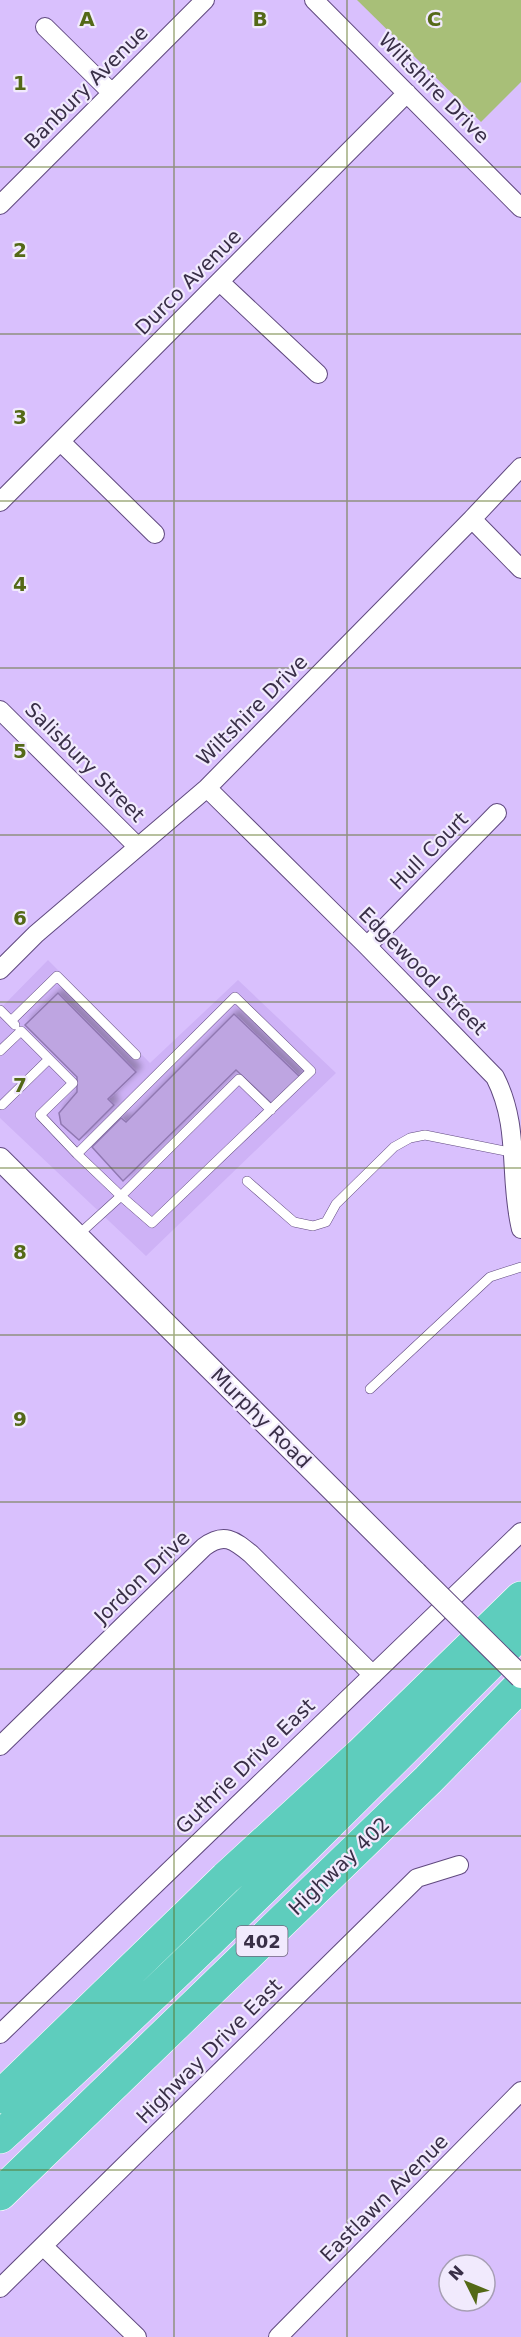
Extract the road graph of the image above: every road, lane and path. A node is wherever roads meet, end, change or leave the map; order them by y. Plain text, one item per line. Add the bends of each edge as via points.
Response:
1 (205, 0) edge
2 (314, 0) edge
3 (45, 27) dead end
4 (112, 93) junction
5 (408, 93) junction
6 (0, 205) edge
7 (521, 208) edge
8 (220, 282) junction
9 (318, 374) dead end
10 (61, 442) junction
11 (521, 467) edge
12 (0, 502) edge
13 (472, 519) junction
14 (155, 534) dead end
15 (521, 568) edge
16 (0, 710) edge
17 (207, 788) junction
18 (497, 813) dead end
19 (138, 847) junction
20 (367, 945) junction
21 (0, 970) edge
22 (0, 1010) edge
23 (11, 1021) junction
24 (21, 1031) junction
25 (0, 1051) edge
26 (136, 1055) dead end
27 (49, 1059) junction
28 (2, 1105) dead end
29 (271, 1110) junction
30 (519, 1153) edge
31 (77, 1154) junction
32 (0, 1159) edge
33 (247, 1181) dead end
34 (121, 1196) junction
35 (521, 1228) edge
36 (77, 1236) junction
37 (521, 1267) edge
38 (370, 1389) dead end
39 (521, 1532) edge
40 (521, 1598) edge
41 (521, 1632) edge
42 (373, 1675) junction
43 (521, 1677) edge
44 (521, 1685) edge
45 (0, 1746) edge
46 (428, 1780) junction
47 (459, 1865) dead end
48 (0, 2034) edge
49 (69, 2074) junction
50 (521, 2091) edge
51 (0, 2097) edge
52 (0, 2138) edge
53 (0, 2147) edge
54 (0, 2194) edge
55 (0, 2217) edge
56 (43, 2246) junction
57 (0, 2288) edge
58 (137, 2337) edge
59 (278, 2337) edge

1 - 4 street, Banbury Avenue
2 - 5 street, Wiltshire Drive
3 - 4 street
4 - 6 street, Banbury Avenue
5 - 7 street, Wiltshire Drive
5 - 8 street, Durco Avenue
8 - 9 street
8 - 10 street, Durco Avenue
10 - 12 street, Durco Avenue
10 - 14 street
11 - 13 street, Wiltshire Drive
13 - 15 street
13 - 17 street, Wiltshire Drive
16 - 19 street, Salisbury Street
17 - 19 street, Wiltshire Drive
17 - 20 street, Edgewood Street
18 - 20 street, Hull Court
19 - 21 street, Wiltshire Drive
20 - 30 street, Edgewood Street via 495,1077 505,1092
22 - 23 lane
23 - 24 lane
23 - 26 lane via 57,976
24 - 25 lane
24 - 27 lane
27 - 28 lane
27 - 31 lane via 73,1083 40,1115
29 - 31 lane via 311,1071 235,997
29 - 34 lane via 152,1223
29 - 34 lane via 239,1080
30 - 33 lane via 425,1135 410,1138 394,1147 336,1204 326,1222 313,1226 294,1222
30 - 35 street, Edgewood Street via 517,1194
31 - 34 lane
32 - 36 street, Murphy Road
34 - 36 lane
36 - 43 street, Murphy Road, bridge
37 - 38 lane via 490,1277
39 - 42 street, Guthrie Drive East
40 - 51 highway
41 - 49 highway, Highway 402 / 402
42 - 45 street, Jordon Drive via 252,1554 222,1538 204,1547
42 - 48 street, Guthrie Drive East
44 - 46 highway, Highway 402 / 402
46 - 54 highway, Highway 402 / 402
46 - 55 highway via 249,1974
47 - 56 street, Highway Drive East via 417,1878
49 - 52 highway, Highway 402 / 402
49 - 53 highway
50 - 59 street, Eastlawn Avenue
56 - 57 street, Highway Drive East
56 - 58 street

